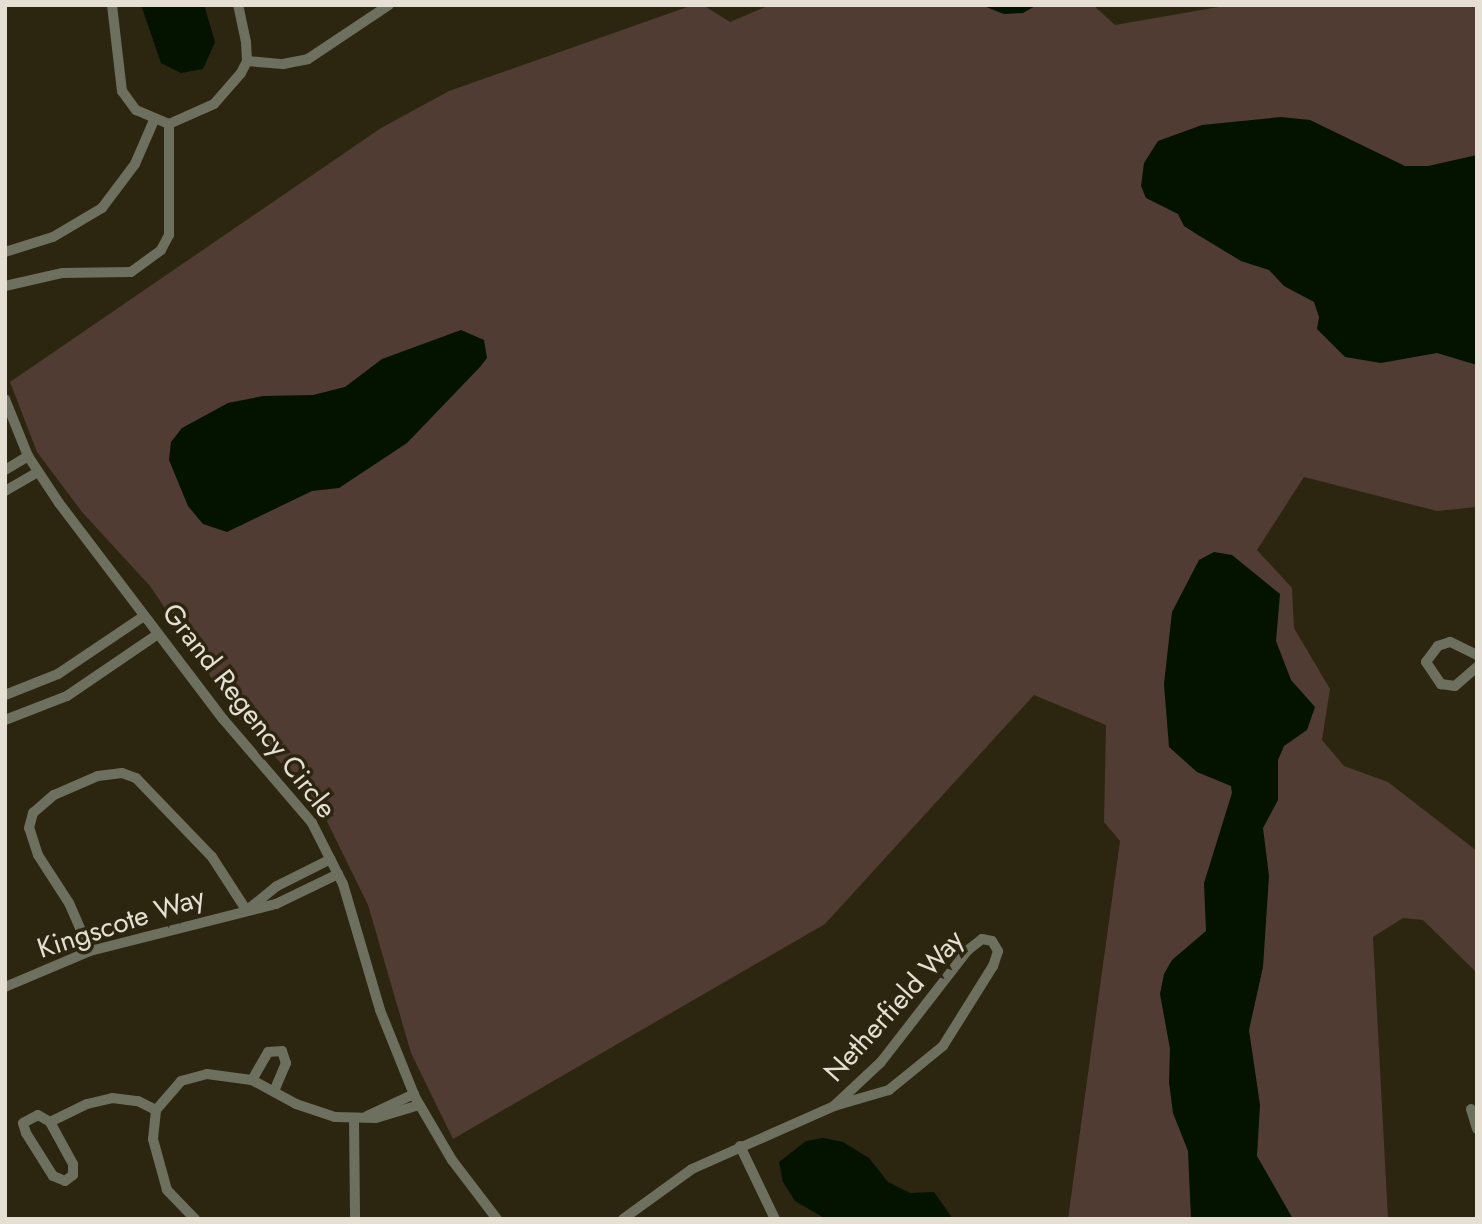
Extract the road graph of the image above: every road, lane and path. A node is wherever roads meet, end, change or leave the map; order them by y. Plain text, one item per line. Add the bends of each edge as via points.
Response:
1 (112, 5) edge
2 (238, 5) edge
3 (388, 5) edge
4 (247, 61) junction
5 (154, 120) junction
6 (169, 124) junction
7 (5, 252) edge
8 (5, 286) edge
9 (5, 399) edge
10 (28, 456) junction
11 (5, 470) edge
12 (37, 472) junction
13 (5, 491) edge
14 (144, 616) junction
15 (158, 634) junction
16 (1477, 655) edge
17 (1477, 667) edge
18 (5, 695) edge
19 (5, 720) edge
20 (331, 859) junction
21 (338, 874) junction
22 (248, 907) junction
23 (90, 951) junction
24 (5, 986) edge
25 (252, 1080) junction
26 (274, 1091) junction
27 (414, 1094) junction
28 (419, 1105) junction
29 (834, 1105) junction
30 (156, 1110) junction
31 (1471, 1110) dead end
32 (367, 1116) junction
33 (354, 1118) junction
34 (50, 1122) junction
35 (1477, 1129) edge
36 (740, 1146) junction
37 (195, 1219) edge
38 (355, 1219) edge
39 (497, 1219) edge
40 (623, 1219) edge
41 (775, 1219) edge

1 - 5 street via 122,91 136,110
2 - 4 street
3 - 4 street via 308,59 283,64
4 - 6 street via 234,84 214,104
5 - 6 street
5 - 7 street via 135,164 102,208 53,237
6 - 8 street via 169,235 147,264 109,275 62,274
9 - 10 street, Grand Regency Circle
10 - 11 street
10 - 12 street, Grand Regency Circle
12 - 13 street
12 - 14 street, Grand Regency Circle
14 - 15 street, Grand Regency Circle
14 - 18 street via 58,674
15 - 19 street via 67,696
15 - 20 street, Grand Regency Circle via 223,719 296,800
16 - 17 street via 1450,642 1438,646 1426,663 1441,684 1455,686
20 - 21 street, Grand Regency Circle
20 - 22 street, Kingscote Way via 277,886
21 - 22 street, Kingscote Way via 276,904
21 - 27 street, Grand Regency Circle via 380,1010
22 - 23 street, Kingscote Way
22 - 23 street via 212,857 136,778 122,773 97,776 54,795 33,813 29,828 38,855 69,902
23 - 24 street, Kingscote Way
25 - 26 street
25 - 26 street via 268,1052 282,1051 286,1063
25 - 30 street via 195,1076 170,1090
26 - 33 street via 318,1113
27 - 28 street, Grand Regency Circle
27 - 32 street
28 - 32 street via 389,1115
28 - 39 street, Grand Regency Circle via 452,1160
29 - 29 street, Netherfield Way via 887,1055 968,950 982,939 992,941 998,951 993,966 943,1046 889,1090
29 - 36 street, Netherfield Way
30 - 34 street via 138,1101 113,1098 87,1104
30 - 37 street via 153,1139 159,1172 167,1190
31 - 35 street
32 - 33 street
33 - 38 street
34 - 34 street via 73,1164 73,1175 65,1181 53,1176 23,1123 28,1116 38,1115
36 - 40 street, Netherfield Way via 673,1179
36 - 41 street

